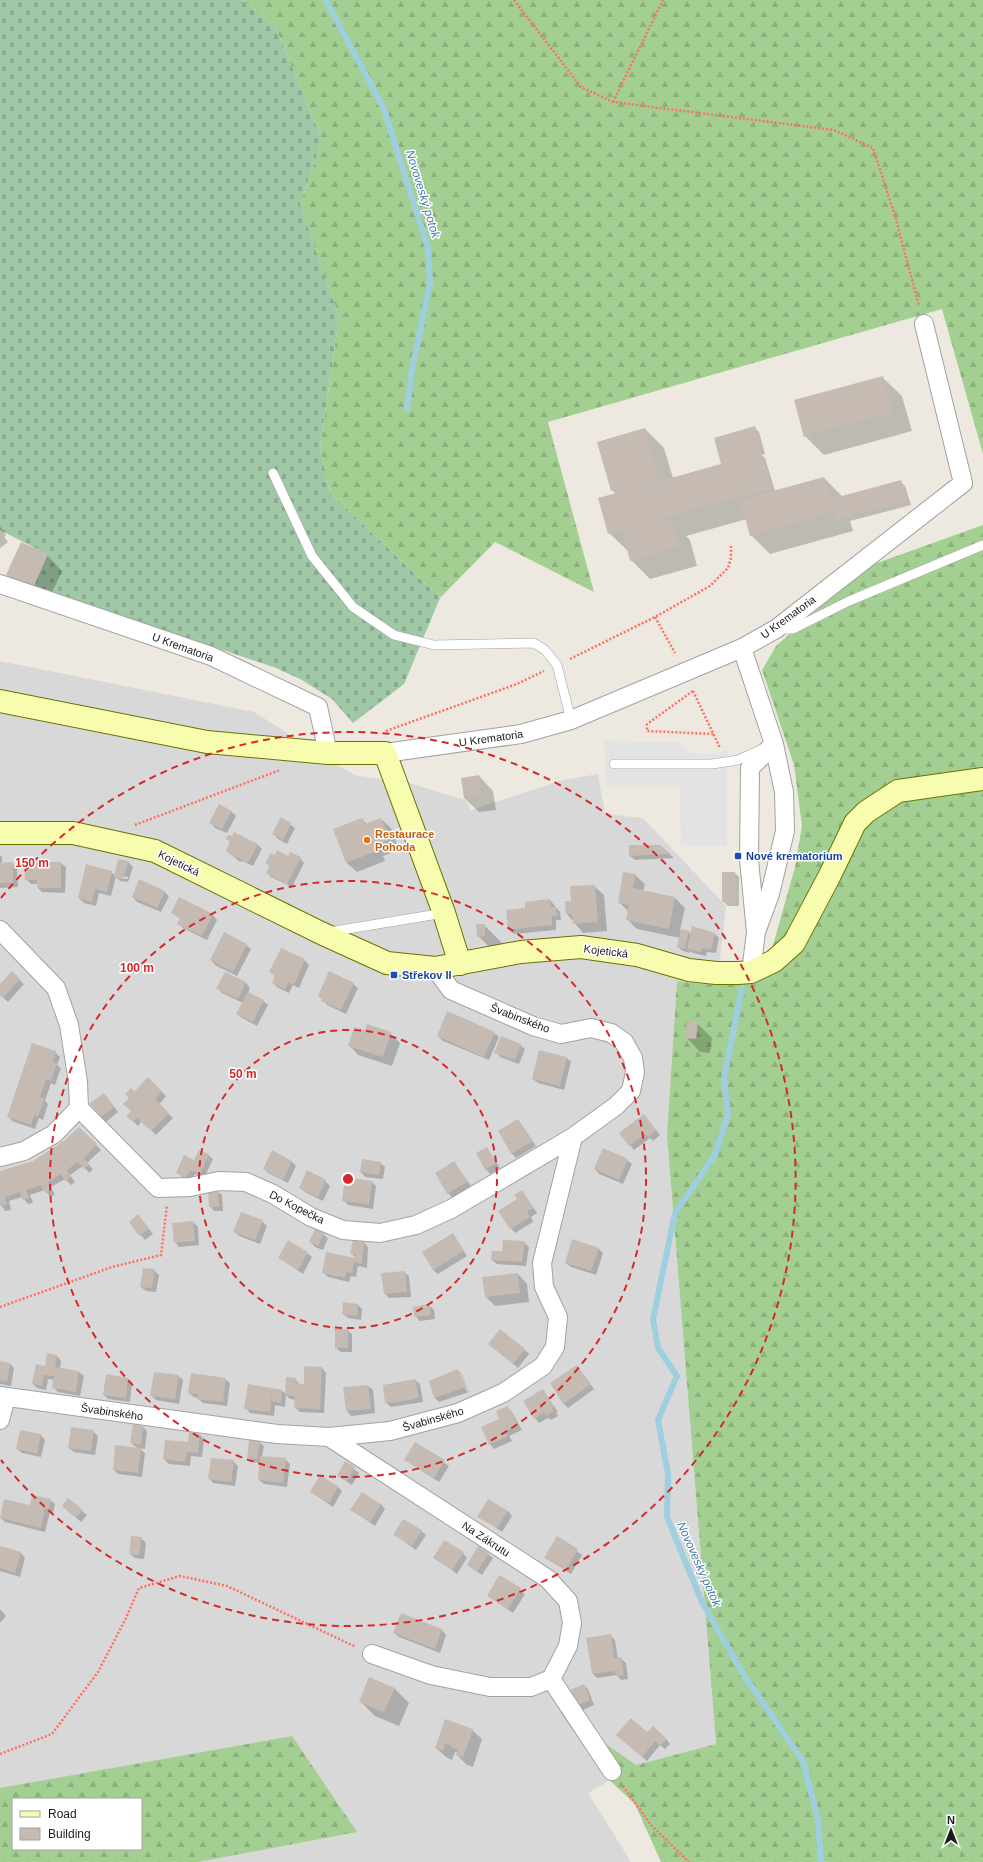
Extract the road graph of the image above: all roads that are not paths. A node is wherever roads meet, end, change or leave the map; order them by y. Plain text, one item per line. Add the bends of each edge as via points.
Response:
1 (924, 324) road end
2 (273, 473) dead end
3 (983, 545) edge
4 (0, 584) edge
5 (776, 628) junction
6 (742, 648) junction
7 (0, 700) edge
8 (571, 720) junction
9 (382, 743) junction
10 (774, 744) junction
11 (328, 752) junction
12 (614, 764) dead end
13 (983, 779) edge
14 (0, 833) edge
15 (444, 913) junction
16 (756, 932) junction
17 (321, 933) junction
18 (2, 936) edge
19 (460, 964) junction
20 (436, 968) junction
21 (751, 972) junction
22 (79, 1108) junction
23 (573, 1136) junction
24 (0, 1157) edge
25 (3, 1396) edge
26 (0, 1420) edge
27 (329, 1437) junction
28 (372, 1654) road end
29 (551, 1679) junction
30 (612, 1771) road end

1 - 5 street, U Krematoria via 963,483
2 - 8 lane via 312,556 354,607 394,636 434,645 534,643 545,650 557,665
3 - 5 lane via 849,601 793,628
4 - 11 street, U Krematoria via 211,656 318,707
5 - 6 street, U Krematoria
6 - 8 street, U Krematoria
6 - 10 street
7 - 11 street via 206,742
8 - 9 street, U Krematoria via 521,734
9 - 11 street, U Krematoria
9 - 15 street
10 - 12 lane via 738,760 712,764
10 - 16 street via 784,792 785,832 770,894
10 - 16 street via 750,768 749,860
13 - 21 street, Kojetická via 898,791 866,812 855,823 794,943 774,961
14 - 17 street, Kojetická via 73,833 155,851
15 - 17 lane
15 - 19 street
16 - 21 street
17 - 20 street, Kojetická via 387,963
18 - 22 street via 56,988 69,1025 78,1082
19 - 20 street, Kojetická
19 - 21 street, Kojetická via 521,952 581,947 637,955 690,970 716,973
20 - 23 street, Švabinského via 451,990 533,1026 561,1034 591,1028 611,1033 624,1042 633,1058 635,1072 631,1091 616,1106
22 - 23 street, Do Kopečka via 158,1188 190,1187 219,1181 246,1182 311,1217 343,1230 380,1233 416,1225 451,1209
22 - 24 street via 54,1134 24,1151
23 - 27 street, Švabinského via 542,1263 544,1287 558,1317 555,1347 543,1366 503,1392 458,1413 390,1431
25 - 26 street
25 - 27 street, Švabinského via 277,1434
27 - 29 street, Na Zákrutu via 548,1579 568,1601 572,1623 568,1646
28 - 29 street via 431,1675 490,1687 531,1687
29 - 30 street

